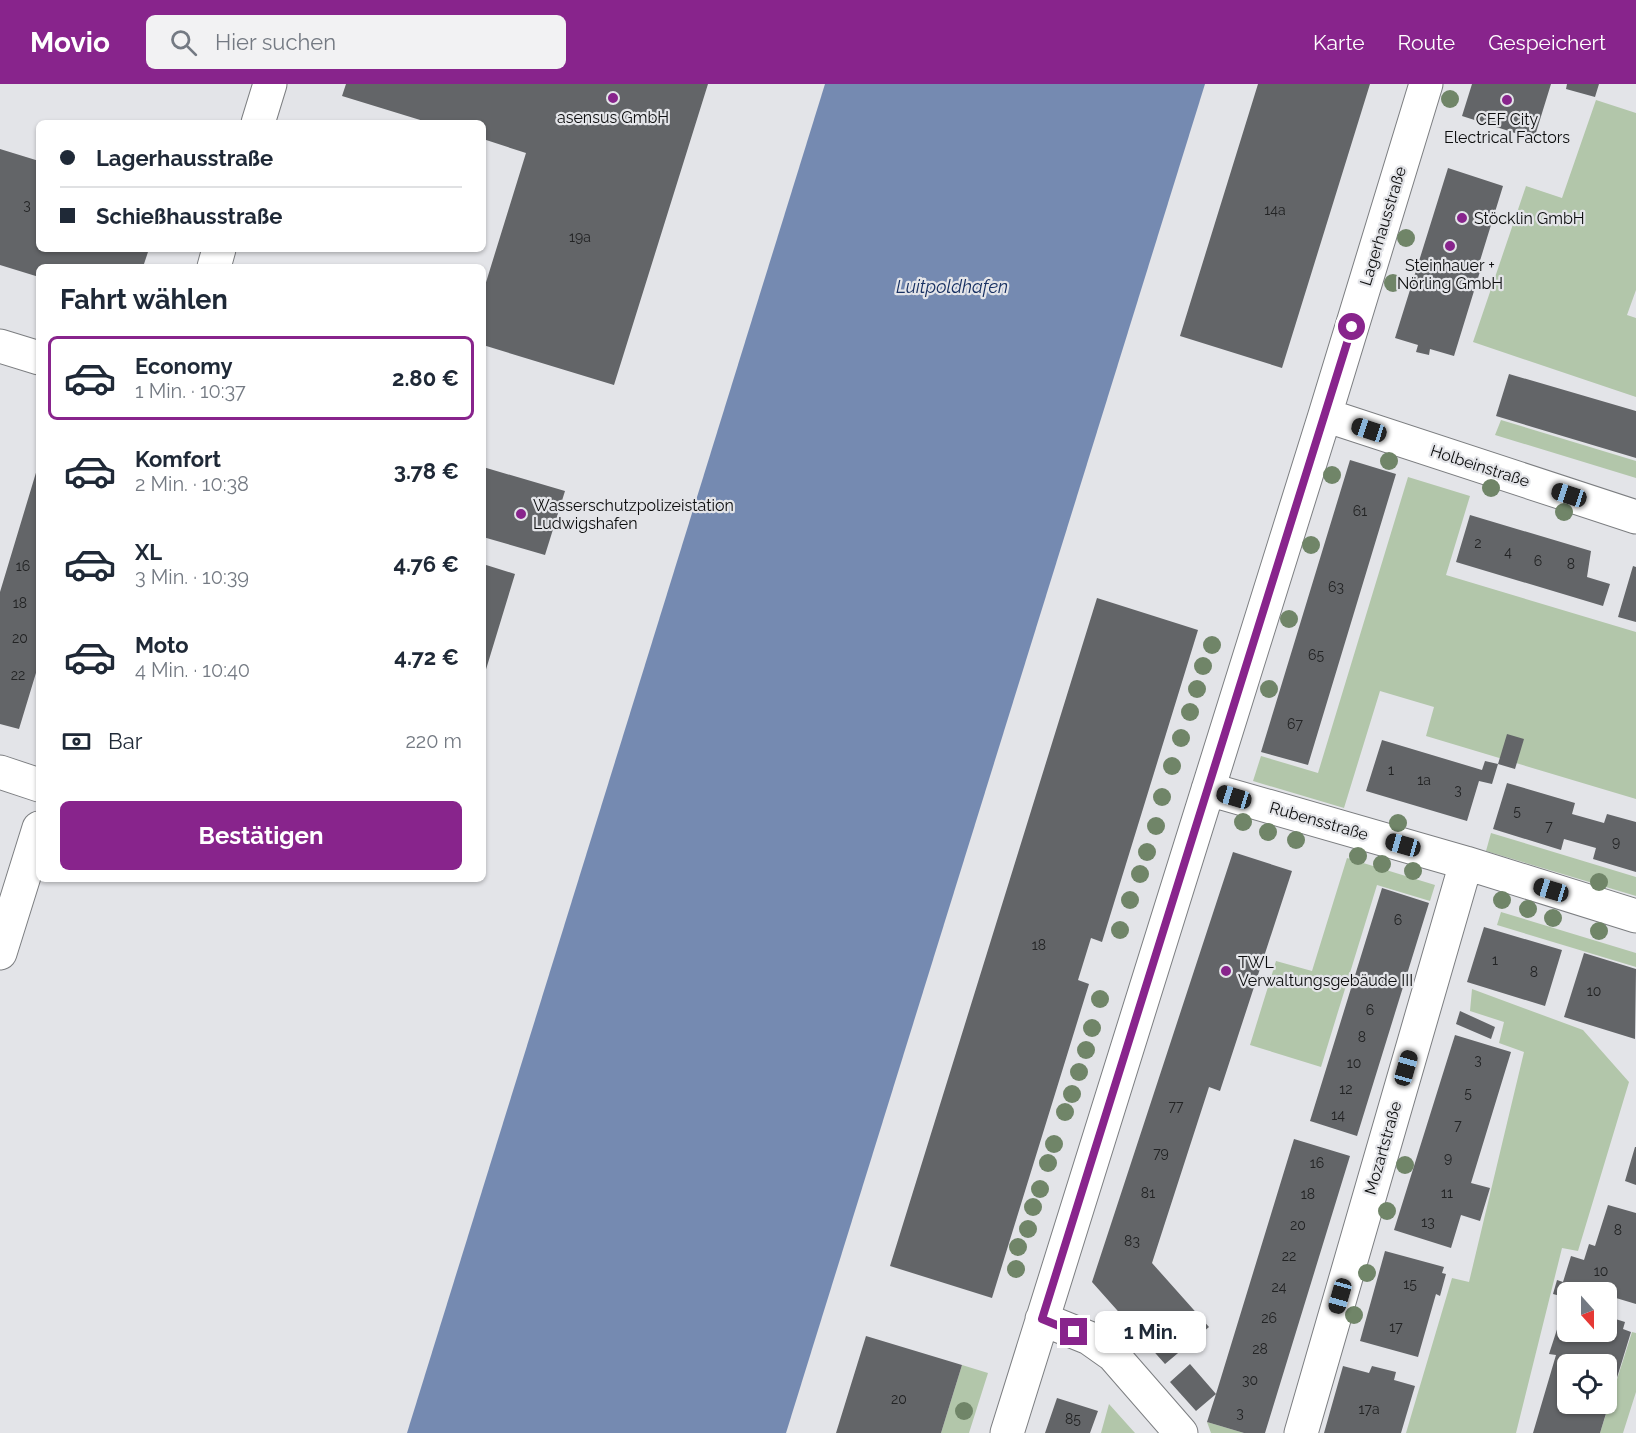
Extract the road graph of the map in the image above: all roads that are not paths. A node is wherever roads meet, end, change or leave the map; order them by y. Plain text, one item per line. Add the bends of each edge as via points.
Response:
1 (270, 84) edge
2 (1426, 84) edge
3 (259, 120) edge
4 (0, 346) edge
5 (36, 357) edge
6 (1325, 415) junction
7 (1636, 517) edge
8 (0, 772) edge
9 (36, 783) edge
10 (1208, 789) junction
11 (36, 838) edge
12 (1466, 863) junction
13 (1636, 916) edge
14 (0, 953) edge
15 (1042, 1319) junction
16 (1007, 1433) edge
17 (1181, 1433) edge
18 (1301, 1433) edge

1 - 3 street
2 - 6 street, Lagerhausstraße
4 - 5 street
6 - 7 street, Holbeinstraße
6 - 10 street, Lagerhausstraße
8 - 9 street
10 - 12 street, Rubensstraße
10 - 15 street, Lagerhausstraße
11 - 14 street
12 - 13 street, Rubensstraße
12 - 18 street, Mozartstraße
15 - 16 street, Lagerhausstraße
15 - 17 street via 1089,1338 1113,1356

